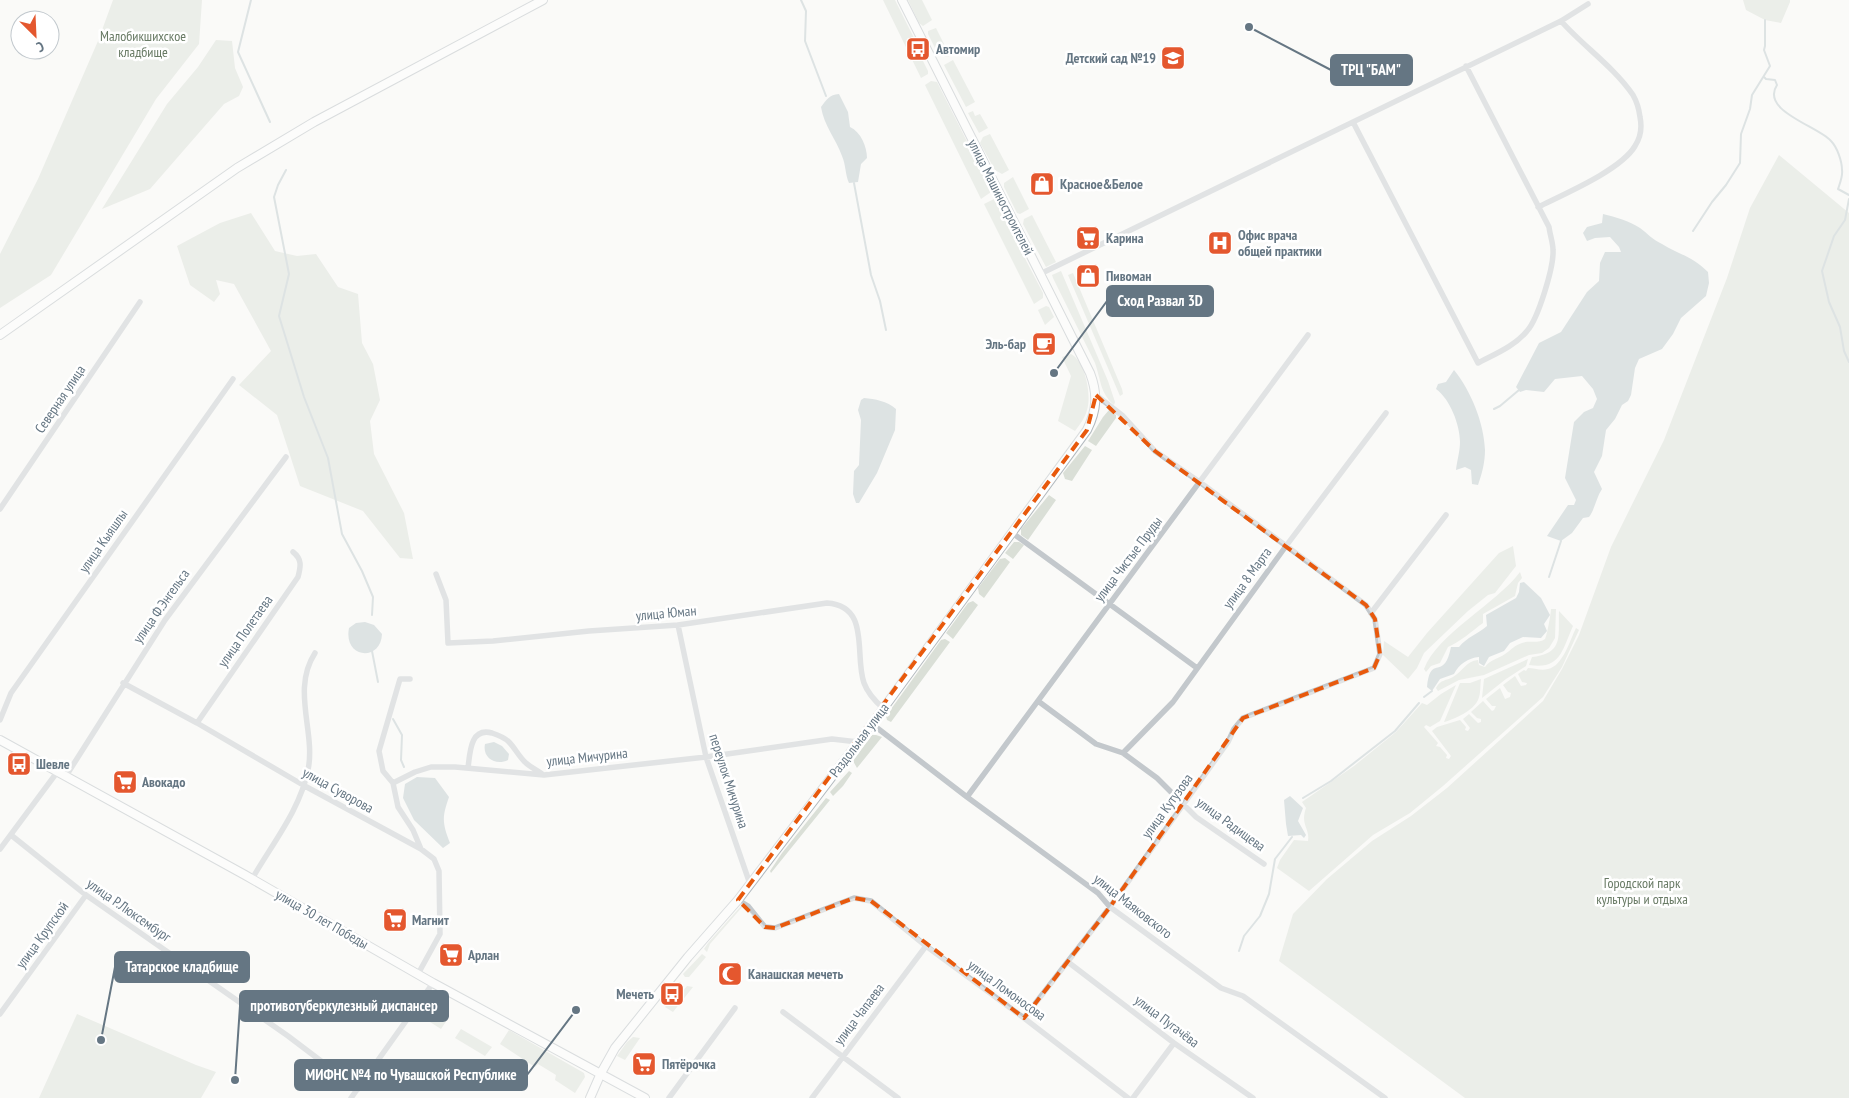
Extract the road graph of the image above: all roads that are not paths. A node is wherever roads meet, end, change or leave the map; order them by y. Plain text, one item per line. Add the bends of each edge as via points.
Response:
1 (543, 0) edge
2 (902, 0) edge
3 (1588, 4) dead end
4 (1561, 21) junction
5 (1466, 66) junction
6 (1353, 122) junction
7 (1538, 207) junction
8 (1040, 274) junction
9 (140, 302) dead end
10 (1308, 335) dead end
11 (0, 336) edge
12 (233, 379) dead end
13 (1096, 395) junction
14 (1386, 413) dead end
15 (286, 458) dead end
16 (1200, 483) junction
17 (0, 509) edge
18 (1446, 515) dead end
19 (1011, 532) junction
20 (1286, 546) junction
21 (292, 552) dead end
22 (436, 574) dead end
23 (1109, 605) junction
24 (1371, 613) junction
25 (678, 625) junction
26 (315, 653) dead end
27 (1197, 668) junction
28 (410, 679) dead end
29 (124, 683) junction
30 (1038, 701) junction
31 (883, 708) junction
32 (0, 720) edge
33 (197, 723) junction
34 (872, 724) junction
35 (0, 740) edge
36 (858, 742) junction
37 (1123, 753) junction
38 (706, 757) junction
39 (468, 768) junction
40 (58, 771) junction
41 (544, 775) junction
42 (66, 776) junction
43 (393, 783) junction
44 (303, 786) junction
45 (967, 797) junction
46 (1184, 804) junction
47 (11, 835) junction
48 (420, 849) junction
49 (0, 850) edge
50 (1264, 864) dead end
51 (252, 879) junction
52 (750, 884) junction
53 (86, 895) junction
54 (738, 900) junction
55 (1110, 906) junction
56 (926, 946) junction
57 (1068, 962) junction
58 (418, 974) junction
59 (433, 983) junction
60 (735, 1008) dead end
61 (783, 1012) dead end
62 (0, 1014) edge
63 (1024, 1018) junction
64 (1174, 1043) junction
65 (842, 1057) junction
66 (601, 1073) junction
67 (358, 1089) junction
68 (351, 1098) edge
69 (590, 1098) edge
70 (645, 1098) edge
71 (669, 1098) edge
72 (812, 1098) edge
73 (898, 1098) edge
74 (1128, 1098) edge
75 (1133, 1098) edge
76 (1253, 1098) edge
77 (1385, 1098) edge

1 - 11 street via 314,122 237,168
2 - 8 street, улица Машиностроителей
3 - 4 street
4 - 5 street
4 - 7 street via 1634,96 1642,130 1635,147 1622,162
5 - 6 street
5 - 7 street
6 - 7 street via 1478,363 1516,341 1534,320 1554,253 1549,228
6 - 8 street
8 - 13 street, улица Машиностроителей via 1090,373
9 - 17 street, Северная улица
10 - 16 street, улица Чистые Пруды
12 - 32 street, улица Кыяшлы via 12,693
13 - 16 street via 1123,416 1155,452
13 - 19 street, Раздольная улица via 1087,430
14 - 20 street, улица 8 Марта
15 - 29 street, улица Ф.Энгельса via 165,620
16 - 20 street
16 - 23 street, улица Чистые Пруды
18 - 24 street
19 - 23 street
19 - 31 street, Раздольная улица
20 - 24 street via 1366,605
20 - 27 street, улица 8 Марта
21 - 33 street, улица Полетаева via 300,560 298,577
22 - 25 street, улица Юман via 446,600 448,643
23 - 27 street
23 - 30 street, улица Чистые Пруды
24 - 46 street, улица Кутузова via 1375,619 1380,654 1374,668 1243,718
25 - 31 street, улица Юман via 838,604 851,612 855,620 864,685
25 - 38 street, переулок Мичурина
26 - 44 street via 308,663 304,705 309,754
27 - 37 street, улица 8 Марта via 1173,702
28 - 43 street via 400,679 379,751 383,771
29 - 33 street, улица Суворова
29 - 42 street, улица Ф.Энгельса
30 - 37 street, улица Радищева via 1096,744
30 - 45 street, улица Чистые Пруды
31 - 34 street, Раздольная улица
33 - 44 street, улица Суворова
34 - 36 street, Раздольная улица
34 - 45 street, улица Маяковского
35 - 40 street, улица 30 лет Победы
36 - 38 street, улица Мичурина via 832,739
36 - 52 street, Раздольная улица
37 - 46 street, улица Радищева via 1157,778
38 - 41 street, улица Мичурина
38 - 52 street, переулок Мичурина
39 - 41 street, улица Мичурина
39 - 41 street via 473,738 486,731 502,736 525,762
39 - 43 street, улица Мичурина via 431,767
40 - 42 street, улица 30 лет Победы
40 - 47 street
42 - 51 street, улица 30 лет Победы
43 - 48 street via 398,807 413,830
44 - 48 street, улица Суворова
44 - 51 street via 290,820
45 - 55 street, улица Маяковского via 1098,893
46 - 50 street, улица Радищева via 1196,817
46 - 55 street, улица Кутузова
47 - 49 street
47 - 53 street, улица Р.Люксембург
48 - 58 street, улица Суворова via 434,859 439,871 440,934
51 - 58 street, улица 30 лет Победы
52 - 54 street, Раздольная улица
53 - 62 street, улица Крупской
53 - 67 street, улица Р.Люксембург via 288,1036
54 - 56 street, улица Ломоносова via 748,906 765,927 774,928 854,898 871,901
54 - 66 street, Раздольная улица via 615,1048
55 - 57 street, улица Кутузова
55 - 77 street, улица Маяковского via 1221,988 1243,996
56 - 63 street, улица Ломоносова
56 - 65 street, улица Чапаева
57 - 63 street, улица Кутузова
57 - 64 street, улица Пугачёва
58 - 59 street, улица 30 лет Победы
59 - 66 street, улица 30 лет Победы via 588,1069
59 - 67 street
60 - 71 street
61 - 65 street
63 - 74 street, улица Ломоносова
64 - 75 street
64 - 76 street, улица Пугачёва
65 - 72 street, улица Чапаева
65 - 73 street
66 - 69 street, Раздольная улица
66 - 70 street, улица 30 лет Победы
67 - 68 street

